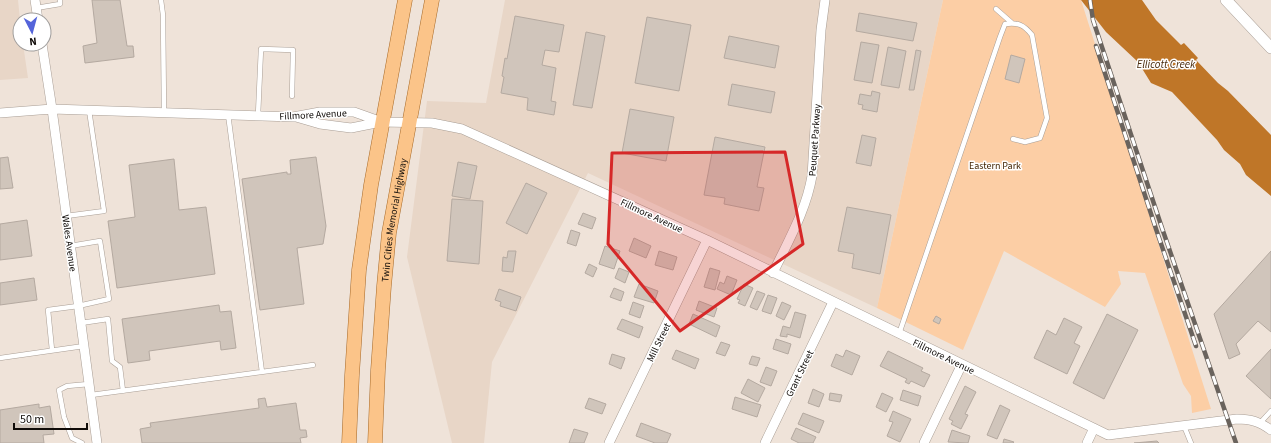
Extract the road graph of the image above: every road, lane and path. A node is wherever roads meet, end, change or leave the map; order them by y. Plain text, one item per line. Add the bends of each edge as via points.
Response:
1 (60, 0) edge
2 (161, 0) edge
3 (405, 0) edge
4 (432, 0) edge
5 (825, 0) edge
6 (1226, 0) edge
7 (35, 4) edge
8 (996, 9) dead end
9 (1012, 23) junction
10 (1271, 48) edge
11 (43, 52) edge
12 (292, 96) dead end
13 (52, 109) junction
14 (89, 110) junction
15 (164, 112) junction
16 (0, 113) edge
17 (228, 114) junction
18 (258, 115) junction
19 (292, 116) junction
20 (382, 122) junction
21 (409, 122) junction
22 (1013, 139) dead end
23 (66, 216) junction
24 (707, 240) junction
25 (70, 246) junction
26 (774, 273) junction
27 (833, 302) junction
28 (78, 306) junction
29 (81, 323) junction
30 (899, 334) junction
31 (84, 346) junction
32 (52, 350) junction
33 (0, 358) edge
34 (962, 364) junction
35 (313, 365) dead end
36 (262, 372) junction
37 (89, 384) junction
38 (123, 391) junction
39 (91, 395) junction
40 (1271, 411) edge
41 (1260, 423) junction
42 (1184, 426) junction
43 (1094, 428) junction
44 (1271, 430) edge
45 (82, 443) edge
46 (97, 443) edge
47 (349, 443) edge
48 (375, 443) edge
49 (609, 443) edge
50 (765, 443) edge
51 (924, 443) edge
52 (1087, 443) edge
53 (1191, 443) edge

1 - 7 lane via 60,4
2 - 15 lane
3 - 20 main road
4 - 21 main road, Twin Cities Memorial Highway
5 - 26 street, Peuquet Parkway via 812,176 804,208
6 - 10 street
8 - 9 lane
9 - 22 lane via 1025,26 1032,35 1047,118 1040,138 1025,142
9 - 30 lane via 1005,24 1000,37
11 - 13 street, Wales Avenue
12 - 18 lane via 293,50 261,49
13 - 14 street, Fillmore Avenue
13 - 16 street, Fillmore Avenue
13 - 23 street, Wales Avenue
14 - 15 street, Fillmore Avenue
14 - 23 lane via 104,211
15 - 17 street, Fillmore Avenue
17 - 18 street, Fillmore Avenue
17 - 36 lane
18 - 19 street, Fillmore Avenue
19 - 20 street via 320,124 352,128
19 - 20 street, Fillmore Avenue via 320,112 354,112
20 - 21 street, Fillmore Avenue
20 - 47 main road via 359,270
21 - 24 street, Fillmore Avenue via 432,123 462,129
21 - 48 main road, Twin Cities Memorial Highway via 389,233 378,362
23 - 25 street, Wales Avenue
24 - 26 street, Fillmore Avenue
24 - 49 street, Mill Street
25 - 28 street, Wales Avenue
25 - 28 lane via 100,242 109,299
26 - 27 street, Fillmore Avenue
27 - 30 street, Fillmore Avenue
27 - 50 street, Grant Street
28 - 29 street, Wales Avenue
28 - 32 lane via 48,310
29 - 31 street, Wales Avenue
29 - 38 lane via 108,319 112,361 120,367
30 - 34 street, Fillmore Avenue
31 - 32 lane
31 - 37 street, Wales Avenue
32 - 33 lane
34 - 43 street, Fillmore Avenue
34 - 51 street
35 - 36 lane
36 - 38 lane
37 - 39 street, Wales Avenue
37 - 45 lane via 67,386 60,390 64,417 72,438
38 - 39 lane
39 - 46 street, Wales Avenue
40 - 41 lane
41 - 42 street, Fillmore Avenue via 1237,419
41 - 44 street, Fillmore Avenue
42 - 43 street, Fillmore Avenue via 1108,435
42 - 53 lane
43 - 52 street

